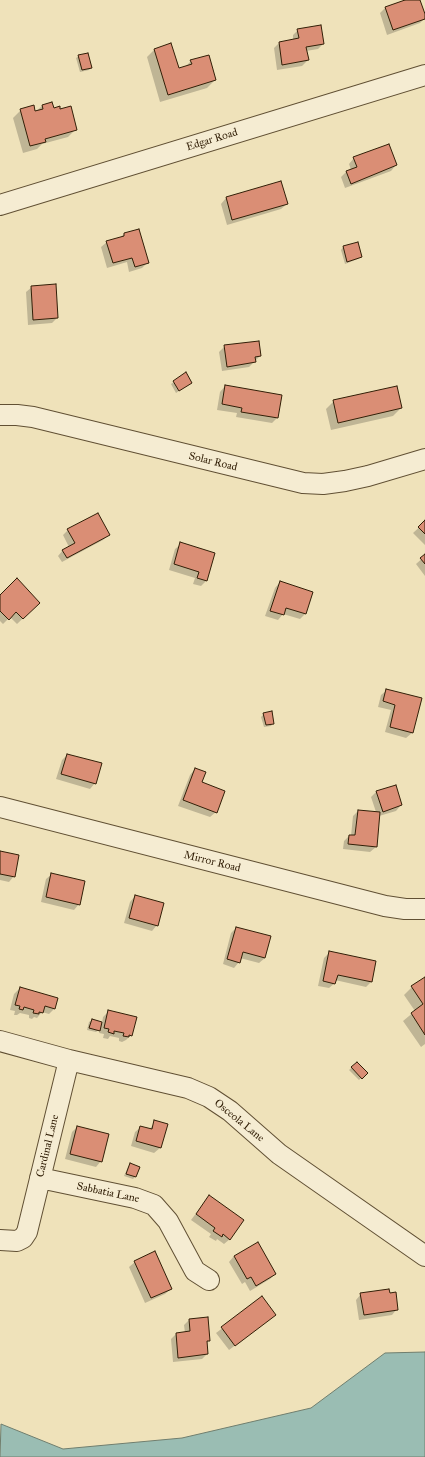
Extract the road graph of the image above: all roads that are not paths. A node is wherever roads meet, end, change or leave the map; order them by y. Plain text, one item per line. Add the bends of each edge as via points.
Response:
1 (425, 75) edge
2 (0, 205) edge
3 (0, 415) edge
4 (425, 459) edge
5 (0, 807) edge
6 (425, 909) edge
7 (0, 1041) edge
8 (69, 1060) junction
9 (40, 1178) junction
10 (0, 1240) edge
11 (425, 1256) edge
12 (209, 1280) dead end

1 - 2 street, Edgar Road
3 - 4 street, Solar Road via 33,417 303,483 345,481
5 - 6 street, Mirror Road via 385,906
7 - 8 street, Osceola Lane
8 - 9 street, Cardinal Lane
8 - 11 street, Osceola Lane via 188,1088 210,1097 280,1154
9 - 10 street, Cardinal Lane via 27,1232 17,1241
9 - 12 street, Sabbatia Lane via 135,1198 154,1205 168,1221 195,1271

